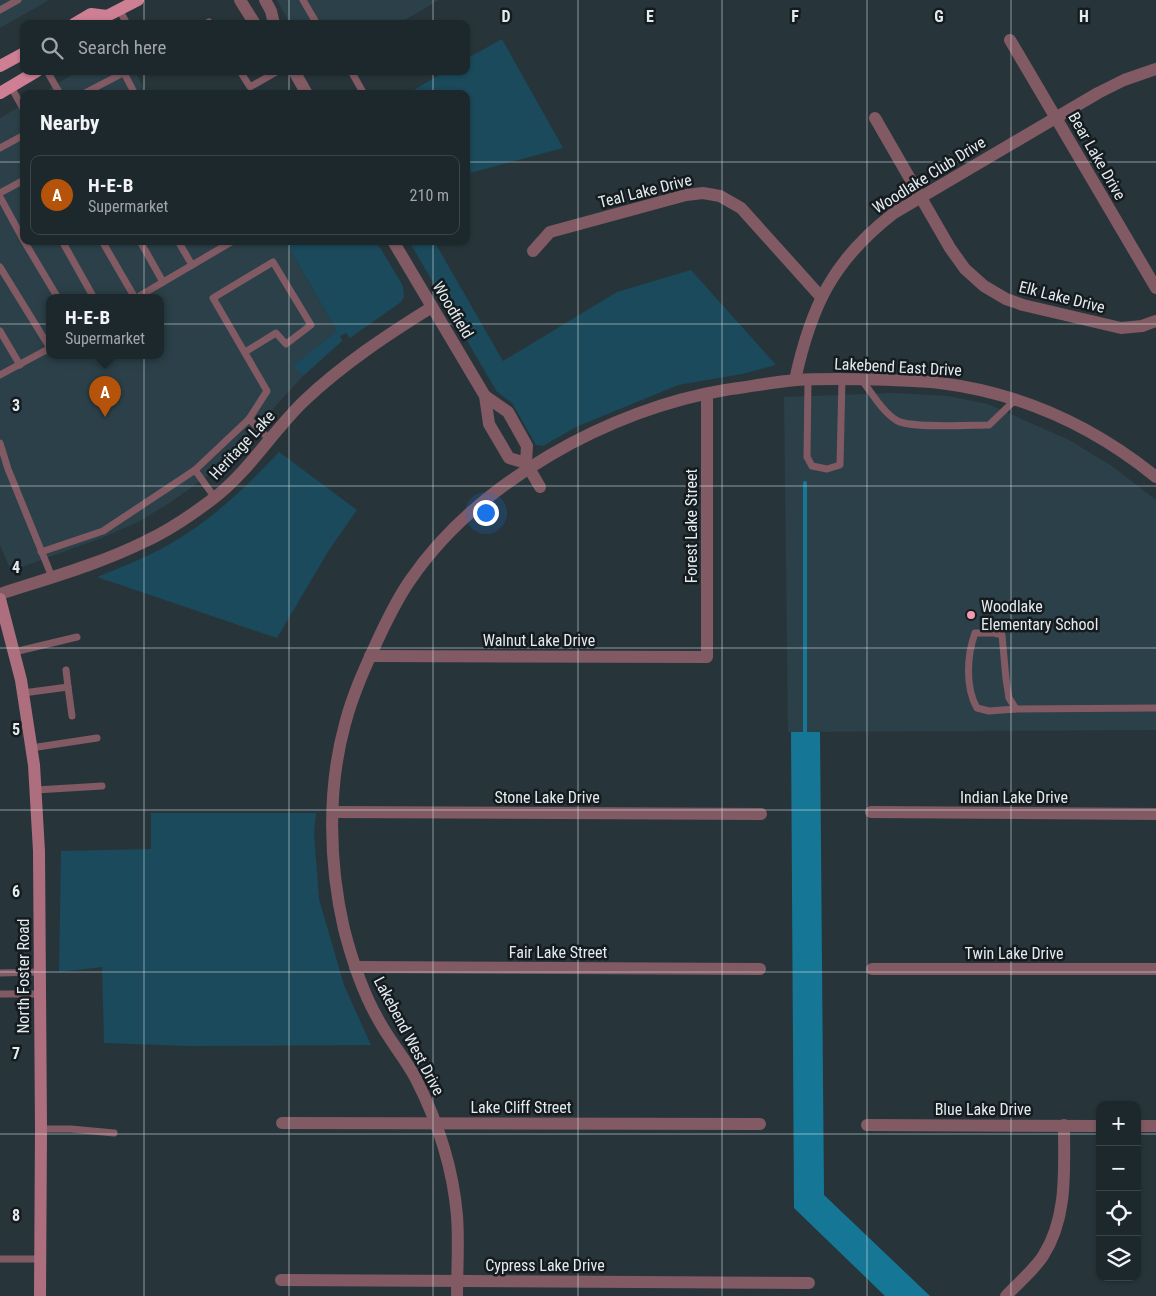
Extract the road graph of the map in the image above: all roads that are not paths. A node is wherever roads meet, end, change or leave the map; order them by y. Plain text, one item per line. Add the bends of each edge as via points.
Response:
1 (18, 0) edge
2 (137, 0) edge
3 (240, 0) edge
4 (266, 0) edge
5 (303, 0) edge
6 (119, 9) junction
7 (0, 10) edge
8 (81, 20) edge
9 (105, 20) edge
10 (125, 20) edge
11 (252, 20) edge
12 (273, 20) edge
13 (315, 20) edge
14 (1010, 40) dead end
15 (20, 55) edge
16 (0, 66) edge
17 (1156, 69) edge
18 (30, 75) edge
19 (49, 75) edge
20 (119, 75) edge
21 (126, 75) edge
22 (242, 75) edge
23 (271, 75) edge
24 (296, 75) edge
25 (353, 75) edge
26 (5, 90) edge
27 (58, 90) edge
28 (91, 90) edge
29 (134, 90) edge
30 (305, 90) edge
31 (362, 90) edge
32 (20, 106) edge
33 (875, 118) dead end
34 (1056, 118) junction
35 (20, 137) edge
36 (0, 148) edge
37 (20, 183) edge
38 (0, 195) edge
39 (920, 198) junction
40 (20, 233) edge
41 (26, 245) edge
42 (64, 245) edge
43 (104, 245) edge
44 (142, 245) edge
45 (180, 245) edge
46 (221, 245) edge
47 (395, 245) edge
48 (533, 251) dead end
49 (192, 265) junction
50 (0, 267) edge
51 (164, 282) junction
52 (1156, 288) edge
53 (56, 294) edge
54 (92, 294) edge
55 (134, 294) edge
56 (143, 294) edge
57 (821, 297) junction
58 (432, 307) junction
59 (1156, 320) edge
60 (0, 331) edge
61 (46, 342) edge
62 (46, 350) edge
63 (244, 352) junction
64 (20, 364) junction
65 (0, 375) edge
66 (842, 379) junction
67 (861, 379) junction
68 (802, 380) junction
69 (706, 394) junction
70 (485, 396) junction
71 (1016, 399) junction
72 (249, 419) junction
73 (270, 440) junction
74 (0, 443) edge
75 (528, 466) junction
76 (194, 470) junction
77 (1156, 477) edge
78 (540, 487) dead end
79 (215, 498) junction
80 (41, 552) junction
81 (52, 577) junction
82 (0, 594) edge
83 (0, 599) edge
84 (76, 637) dead end
85 (14, 652) junction
86 (370, 656) junction
87 (707, 656) joint
88 (66, 670) dead end
89 (68, 687) junction
90 (23, 693) junction
91 (1156, 708) edge
92 (1016, 709) junction
93 (72, 716) dead end
94 (96, 738) dead end
95 (32, 748) junction
96 (102, 786) dead end
97 (36, 790) junction
98 (333, 812) junction
99 (871, 812) dead end
100 (761, 814) dead end
101 (1156, 814) edge
102 (355, 967) junction
103 (760, 969) dead end
104 (872, 969) dead end
105 (1156, 969) edge
106 (0, 972) edge
107 (39, 972) junction
108 (0, 994) edge
109 (39, 994) junction
110 (282, 1123) dead end
111 (436, 1124) junction
112 (760, 1124) dead end
113 (867, 1125) dead end
114 (1064, 1126) junction
115 (1096, 1126) edge
116 (1141, 1126) edge
117 (1156, 1126) edge
118 (41, 1129) junction
119 (114, 1133) dead end
120 (0, 1259) edge
121 (40, 1259) junction
122 (281, 1280) dead end
123 (457, 1281) junction
124 (808, 1283) dead end
125 (40, 1296) edge
126 (457, 1296) edge
127 (1006, 1296) edge

1 - 7 lane
2 - 6 main road
3 - 11 street
4 - 12 street
5 - 13 lane
6 - 9 main road
6 - 10 lane
8 - 9 main road via 91,14
14 - 34 street, Bear Lake Drive
15 - 16 main road
17 - 34 street, Woodlake Club Drive via 1124,80
18 - 26 main road
19 - 27 lane
20 - 28 lane
21 - 29 lane
22 - 23 lane via 250,87
24 - 30 street
25 - 31 lane
26 - 32 lane
33 - 39 street, Elk Lake Drive
34 - 39 street, Woodlake Club Drive
34 - 52 street, Bear Lake Drive
35 - 36 lane
37 - 38 lane
38 - 40 lane
39 - 57 street, Woodlake Club Drive via 894,213 858,243
39 - 59 street, Elk Lake Drive via 965,269 1006,299 1120,328 1142,326
41 - 53 lane
42 - 54 lane
43 - 55 lane
44 - 51 lane
45 - 49 lane
46 - 49 lane
47 - 58 street, Woodfield
48 - 57 street, Teal Lake Drive via 550,232 703,193 720,196 741,208
49 - 51 lane
50 - 61 lane
51 - 56 lane
57 - 68 street, Woodlake Club Drive via 801,353
58 - 70 street, Woodfield
58 - 73 street, Heritage Lake via 343,366 303,402
60 - 64 lane
62 - 64 lane
63 - 63 lane via 212,298 273,262 311,325 286,344 276,333
63 - 72 lane via 267,391
64 - 65 lane
66 - 67 street, Lakebend East Drive
66 - 68 street, Lakebend East Drive
66 - 68 lane via 840,465 827,469 812,466 806,456
67 - 71 street, Lakebend East Drive via 937,382
67 - 71 lane via 888,413 898,422 911,425 989,425
68 - 69 street, Lakebend East Drive
69 - 75 street, Lakebend West Drive via 615,423
69 - 87 street, Forest Lake Street
70 - 75 street, Woodfield via 508,412 527,446
70 - 75 street, Woodfield via 489,424 508,458
71 - 77 street, Lakebend East Drive via 1059,415 1097,435
72 - 73 lane
72 - 76 lane
73 - 79 street, Heritage Lake
74 - 80 lane
75 - 78 street
75 - 86 street, Lakebend West Drive via 468,514 438,545 410,579
76 - 79 lane
76 - 80 lane via 103,531
79 - 81 street, Heritage Lake via 149,540 115,556
80 - 81 lane
81 - 82 street, Heritage Lake
83 - 85 main road, North Foster Road
84 - 85 lane
85 - 90 main road, North Foster Road
86 - 87 street, Walnut Lake Drive
86 - 98 street, Lakebend West Drive via 346,721
88 - 89 lane
89 - 90 lane
89 - 93 lane
90 - 95 main road, North Foster Road
91 - 92 lane
92 - 92 lane via 1009,698 1002,635 975,633 969,668 976,708 989,711
94 - 95 lane
95 - 97 main road, North Foster Road
96 - 97 lane
97 - 107 main road, North Foster Road
98 - 100 street, Stone Lake Drive
98 - 102 street, Lakebend West Drive via 336,883
99 - 101 street, Indian Lake Drive
102 - 103 street, Fair Lake Street
102 - 111 street, Lakebend West Drive via 378,1020 415,1077
104 - 105 street, Twin Lake Drive
106 - 107 lane
107 - 109 main road, North Foster Road
108 - 109 lane
109 - 118 main road, North Foster Road
110 - 111 street, Lake Cliff Street
111 - 112 street, Lake Cliff Street
111 - 123 street, Lakebend West Drive via 453,1184 457,1218
113 - 114 street, Blue Lake Drive
114 - 115 street, Blue Lake Drive
114 - 127 street via 1064,1190 1055,1231 1043,1256
116 - 117 street
118 - 119 lane
118 - 121 main road, North Foster Road
120 - 121 lane
121 - 125 main road, North Foster Road
122 - 123 street, Cypress Lake Drive
123 - 124 street, Cypress Lake Drive
123 - 126 street, Lakebend West Drive

